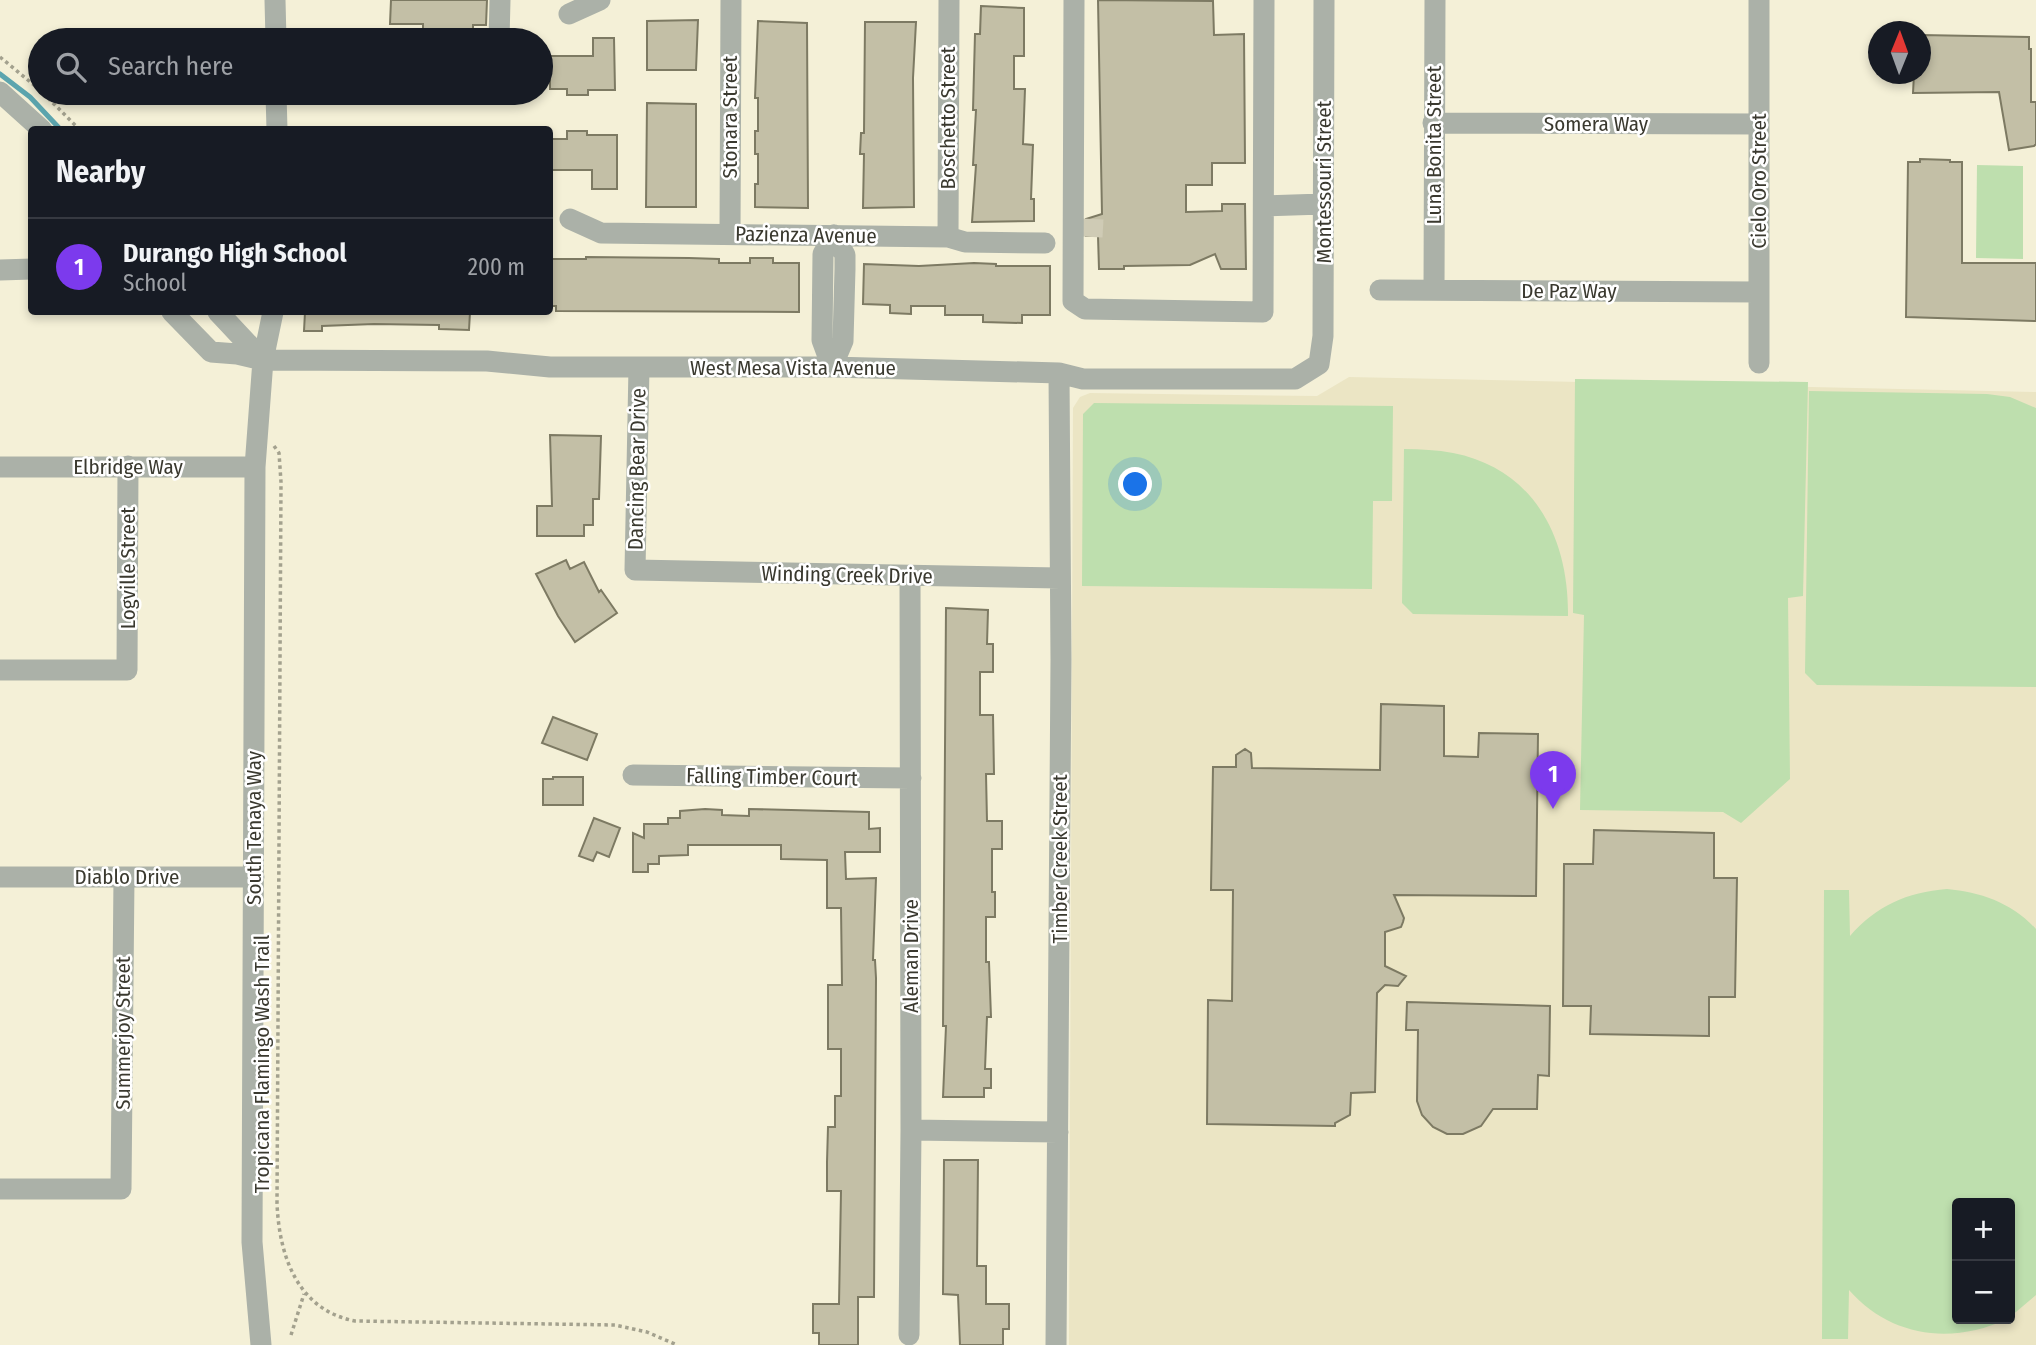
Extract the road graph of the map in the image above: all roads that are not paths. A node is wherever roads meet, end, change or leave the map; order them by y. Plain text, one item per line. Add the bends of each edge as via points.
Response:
1 (275, 0) edge
2 (500, 0) edge
3 (600, 0) edge
4 (731, 0) edge
5 (949, 0) edge
6 (1074, 0) edge
7 (1264, 0) edge
8 (1324, 0) edge
9 (1435, 0) edge
10 (1759, 0) edge
11 (569, 14) dead end
12 (276, 28) edge
13 (499, 28) edge
14 (0, 92) edge
15 (276, 105) edge
16 (1433, 123) junction
17 (1759, 124) junction
18 (38, 126) edge
19 (277, 126) edge
20 (1073, 204) junction
21 (1323, 204) junction
22 (1264, 206) junction
23 (570, 219) dead end
24 (730, 234) junction
25 (834, 236) junction
26 (948, 237) junction
27 (1045, 243) dead end
28 (1073, 260) junction
29 (0, 270) edge
30 (28, 270) edge
31 (1380, 290) dead end
32 (1434, 290) junction
33 (1758, 292) junction
34 (175, 315) edge
35 (221, 315) edge
36 (272, 315) edge
37 (263, 360) junction
38 (1759, 363) dead end
39 (1318, 364) joint
40 (639, 367) junction
41 (832, 367) junction
42 (1059, 373) junction
43 (0, 467) edge
44 (128, 467) junction
45 (255, 467) junction
46 (635, 570) joint
47 (910, 576) junction
48 (1060, 579) junction
49 (0, 670) edge
50 (634, 775) dead end
51 (911, 778) junction
52 (0, 877) edge
53 (124, 877) junction
54 (254, 877) junction
55 (911, 1130) junction
56 (1058, 1132) junction
57 (0, 1189) edge
58 (909, 1335) dead end
59 (261, 1345) edge
60 (1056, 1345) edge

1 - 12 street
2 - 13 street
3 - 11 street
4 - 24 street, Stonara Street
5 - 26 street, Boschetto Street
6 - 20 street
7 - 22 street
8 - 21 street, Montessouri Street
9 - 16 street, Luna Bonita Street
10 - 17 street, Cielo Oro Street
14 - 18 street
15 - 19 street
16 - 17 street, Somera Way
16 - 32 street, Luna Bonita Street
17 - 33 street, Cielo Oro Street
20 - 28 street
20 - 28 street via 1092,228
21 - 22 street
21 - 39 street, Montessouri Street via 1323,336
22 - 28 street via 1263,312 1085,309 1073,301
23 - 24 street, Pazienza Avenue via 601,233
24 - 25 street, Pazienza Avenue
25 - 26 street, Pazienza Avenue
25 - 41 street via 823,254 822,341
26 - 27 street, Pazienza Avenue via 965,242
29 - 30 street
31 - 32 street, De Paz Way
32 - 33 street, De Paz Way
33 - 38 street, Cielo Oro Street
34 - 37 street, West Mesa Vista Avenue via 211,352
35 - 37 street
36 - 37 street, South Tenaya Way
37 - 40 street, West Mesa Vista Avenue
37 - 45 street, South Tenaya Way
39 - 42 street, West Mesa Vista Avenue via 1296,379 1083,379
40 - 41 street, West Mesa Vista Avenue
40 - 46 street, Dancing Bear Drive
41 - 42 street, West Mesa Vista Avenue
42 - 48 street, Timber Creek Street
43 - 44 street, Elbridge Way
44 - 45 street, Elbridge Way
44 - 49 street, Logville Street via 128,670
45 - 54 street, South Tenaya Way
46 - 47 street, Winding Creek Drive
47 - 48 street, Winding Creek Drive
47 - 51 street, Aleman Drive
48 - 56 street, Timber Creek Street
50 - 51 street, Falling Timber Court
51 - 55 street, Aleman Drive
52 - 53 street, Diablo Drive
53 - 54 street, Diablo Drive
53 - 57 street, Summerjoy Street via 121,1189
54 - 59 street, South Tenaya Way via 252,1242
55 - 56 street
55 - 58 street, Aleman Drive
56 - 60 street, Timber Creek Street

